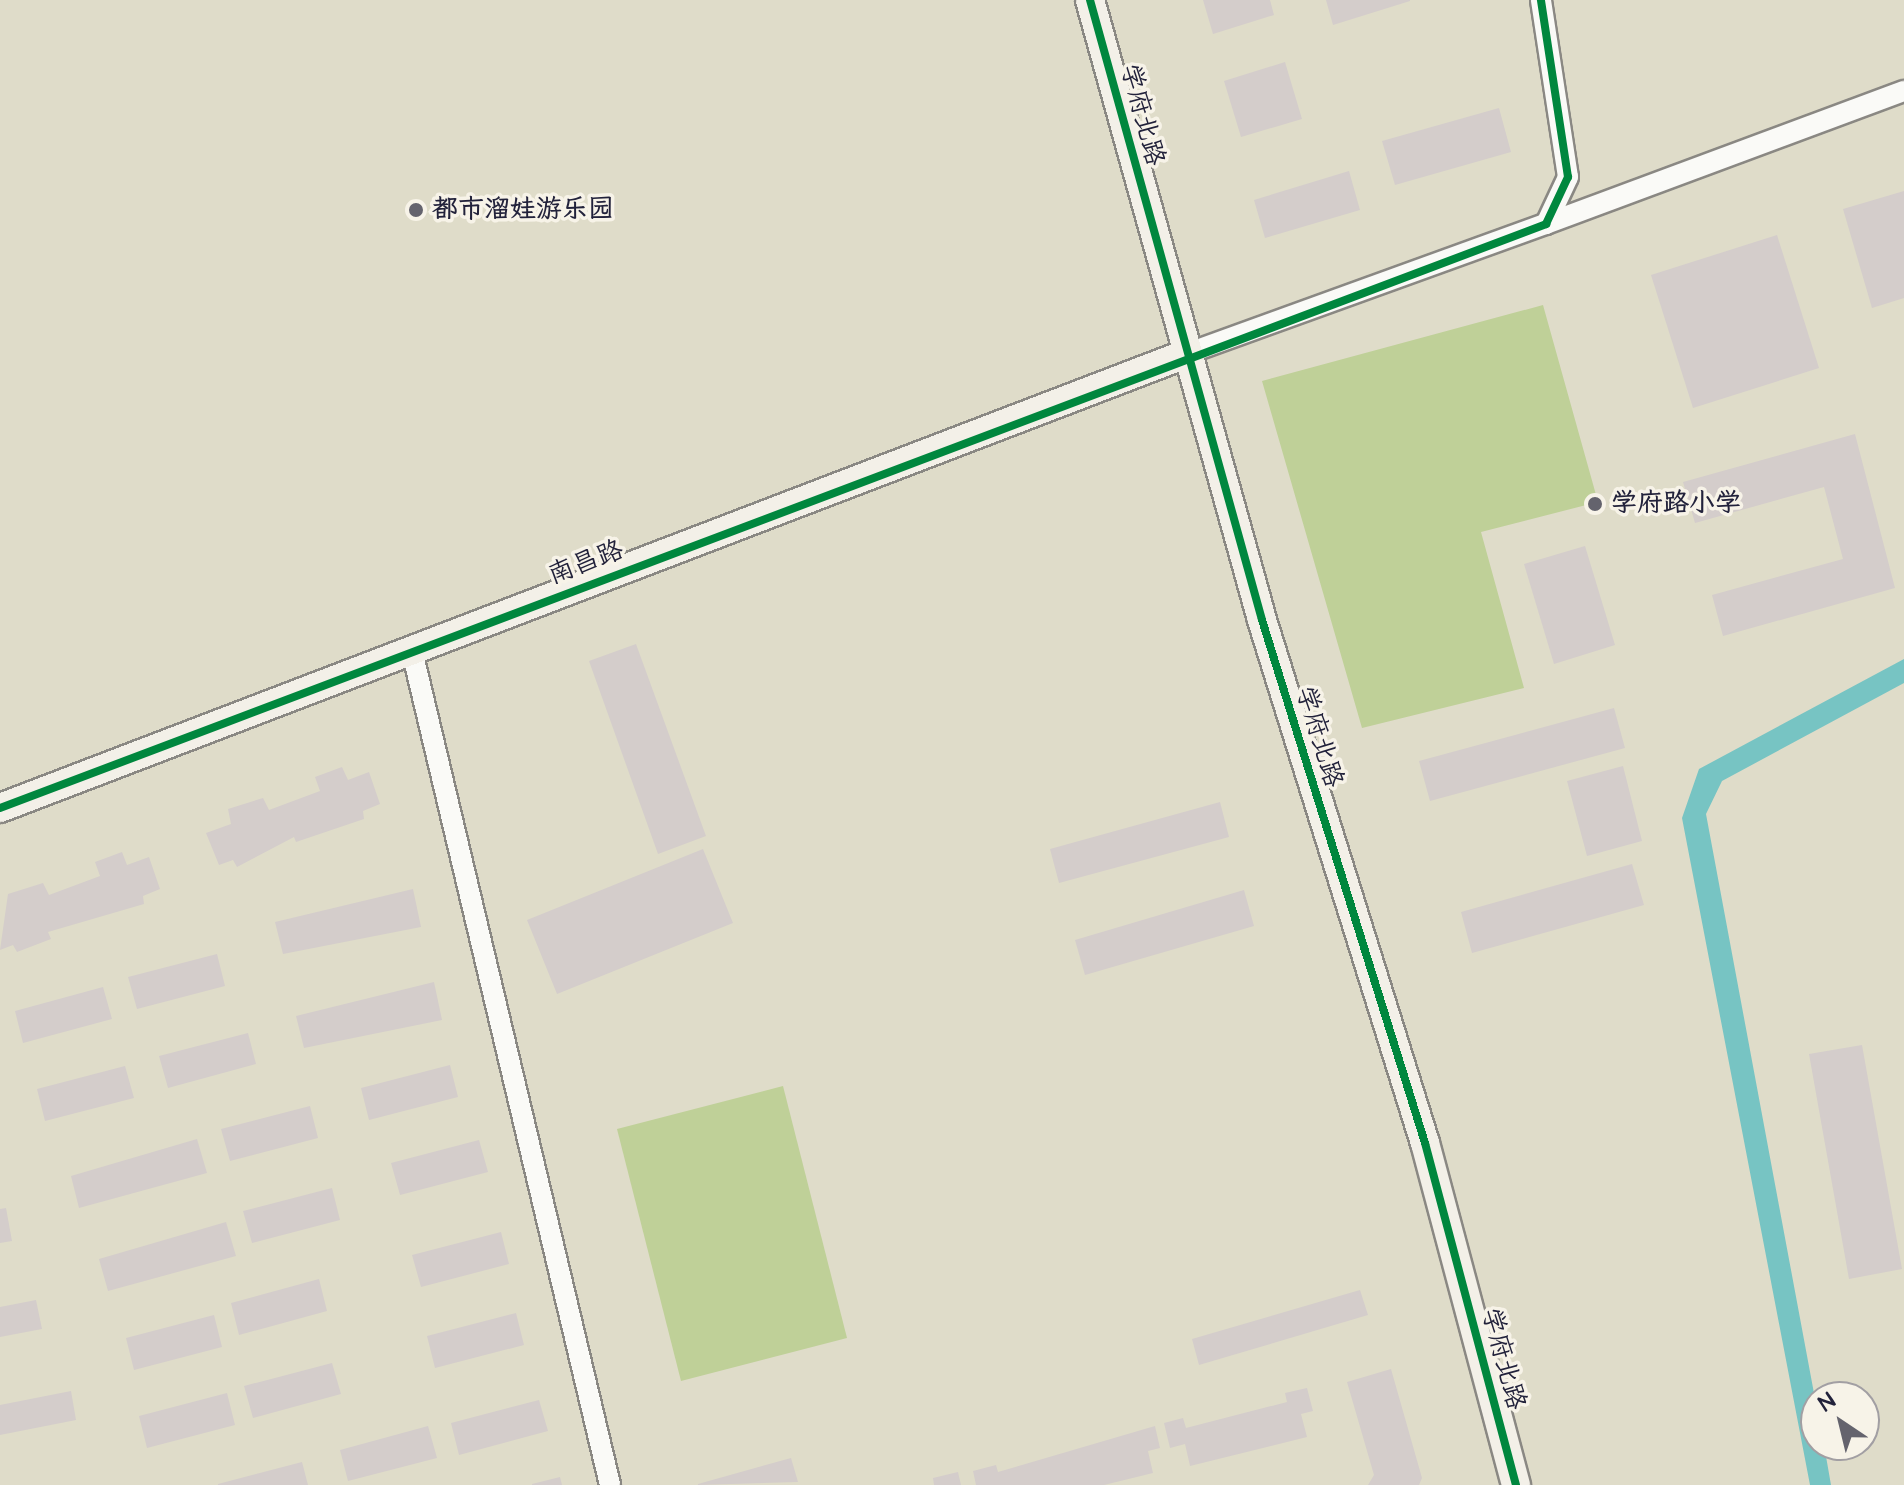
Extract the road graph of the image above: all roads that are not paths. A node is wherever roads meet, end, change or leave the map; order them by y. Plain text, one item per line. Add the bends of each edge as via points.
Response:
1 (1090, 0) edge
2 (1541, 0) edge
3 (1904, 91) edge
4 (1546, 224) junction
5 (1186, 354) junction
6 (412, 651) junction
7 (0, 808) edge
8 (610, 1485) edge
9 (1516, 1485) edge

1 - 5 street, 学府北路
2 - 4 street via 1568,177
3 - 4 street
4 - 5 street
5 - 6 street, 南昌路
5 - 9 street, 学府北路 via 1425,1143
6 - 7 street, 南昌路
6 - 8 street

